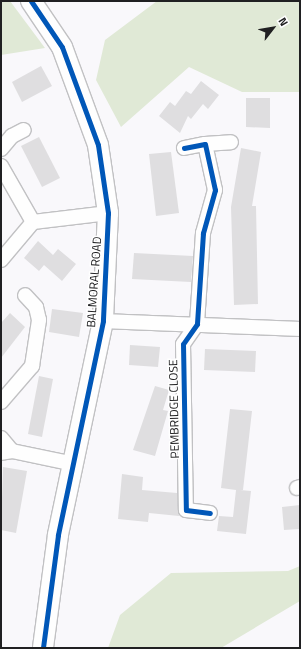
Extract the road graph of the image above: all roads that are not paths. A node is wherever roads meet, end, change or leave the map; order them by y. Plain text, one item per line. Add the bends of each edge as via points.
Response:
1 (31, 1) edge
2 (24, 130) dead end
3 (231, 142) dead end
4 (205, 144) junction
5 (184, 148) dead end
6 (1, 149) edge
7 (1, 166) edge
8 (108, 212) junction
9 (33, 222) junction
10 (1, 260) edge
11 (25, 295) dead end
12 (103, 321) junction
13 (197, 324) junction
14 (300, 329) edge
15 (1, 402) edge
16 (1, 438) edge
17 (7, 452) edge
18 (74, 464) junction
19 (210, 513) dead end
20 (43, 648) edge

1 - 8 street, BALMORAL ROAD via 62,47 98,145
2 - 6 street via 12,136
3 - 4 street
4 - 5 street
4 - 13 street via 215,190 203,233
7 - 9 street
8 - 9 street
8 - 12 street, BALMORAL ROAD
9 - 10 street
11 - 15 street via 36,308 39,320 32,366
12 - 13 street
12 - 18 street, BALMORAL ROAD
13 - 14 street
13 - 19 street, PEMBRIDGE CLOSE via 183,344 186,510
16 - 17 street
17 - 18 street
18 - 20 street, BALMORAL ROAD via 58,535

